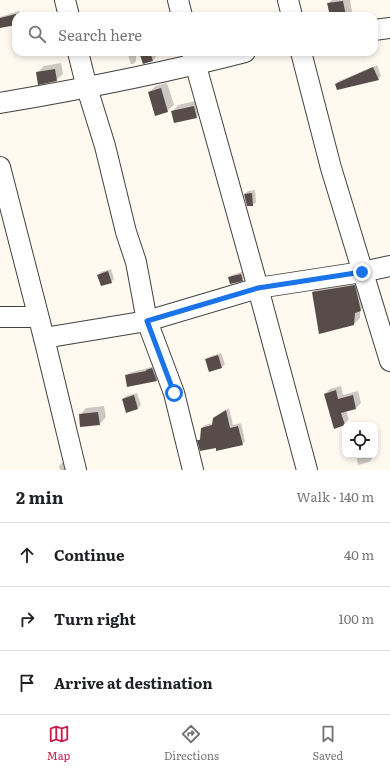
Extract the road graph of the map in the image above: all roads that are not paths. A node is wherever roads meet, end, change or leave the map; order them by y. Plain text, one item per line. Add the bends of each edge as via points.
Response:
1 (65, 0) edge
2 (178, 0) edge
3 (288, 0) edge
4 (68, 12) edge
5 (181, 12) edge
6 (291, 12) edge
7 (390, 28) edge
8 (378, 30) edge
9 (79, 56) edge
10 (211, 56) edge
11 (302, 56) edge
12 (194, 58) edge
13 (87, 88) junction
14 (0, 103) edge
15 (0, 166) edge
16 (390, 266) edge
17 (362, 272) junction
18 (258, 288) junction
19 (0, 317) edge
20 (38, 317) junction
21 (147, 321) junction
22 (44, 338) junction
23 (390, 361) edge
24 (76, 470) edge
25 (193, 470) edge
26 (307, 470) edge

1 - 4 street
2 - 5 street
3 - 6 street
7 - 8 street
9 - 13 street
10 - 12 street
11 - 17 street via 331,168
12 - 13 street
12 - 18 street
13 - 14 street
13 - 21 street via 133,251
15 - 20 street
16 - 17 street
17 - 18 street
17 - 23 street
18 - 21 street
18 - 26 street
19 - 20 street
20 - 22 street
21 - 22 street
21 - 25 street via 174,393
22 - 24 street

